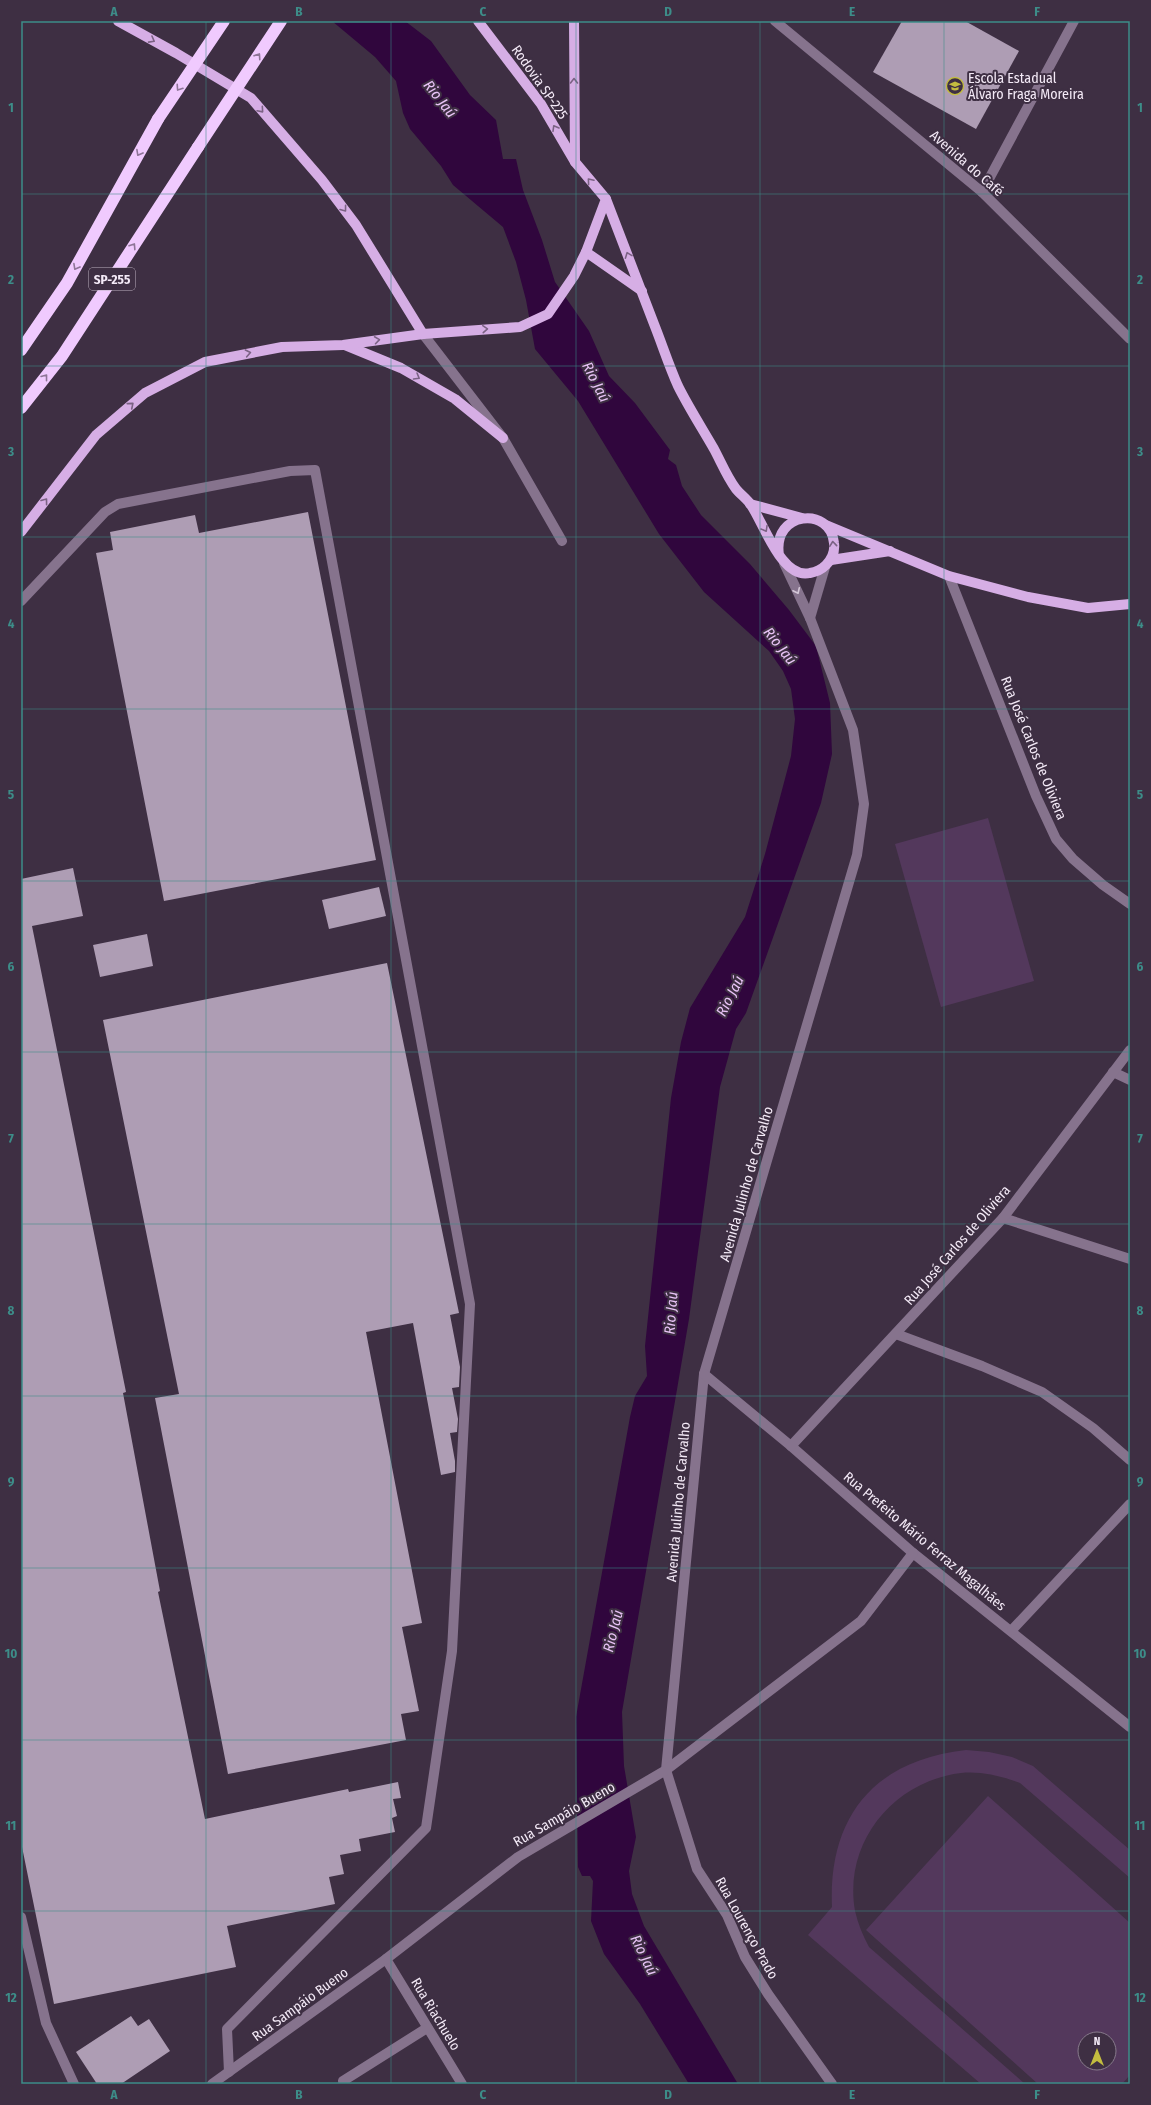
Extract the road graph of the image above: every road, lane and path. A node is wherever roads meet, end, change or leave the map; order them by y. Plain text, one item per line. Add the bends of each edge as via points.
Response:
1 (118, 21) edge
2 (224, 21) edge
3 (281, 21) edge
4 (478, 21) edge
5 (574, 21) edge
6 (775, 21) edge
7 (1074, 21) edge
8 (575, 162) junction
9 (982, 192) junction
10 (606, 199) junction
11 (586, 252) junction
12 (642, 291) junction
13 (423, 334) junction
14 (1130, 339) edge
15 (343, 345) junction
16 (21, 350) edge
17 (21, 408) edge
18 (503, 438) junction
19 (750, 504) junction
20 (802, 518) junction
21 (826, 525) junction
22 (21, 532) edge
23 (562, 541) dead end
24 (890, 551) junction
25 (782, 559) junction
26 (828, 563) junction
27 (950, 576) junction
28 (21, 601) edge
29 (1130, 604) edge
30 (810, 618) junction
31 (1130, 904) edge
32 (1130, 1050) edge
33 (1113, 1072) junction
34 (1130, 1080) edge
35 (1003, 1218) junction
36 (1130, 1259) edge
37 (896, 1334) junction
38 (704, 1374) junction
39 (791, 1446) junction
40 (1130, 1460) edge
41 (1130, 1504) edge
42 (914, 1553) junction
43 (1012, 1630) junction
44 (1130, 1727) edge
45 (666, 1770) junction
46 (21, 1917) edge
47 (386, 1959) junction
48 (427, 2028) junction
49 (229, 2072) junction
50 (74, 2084) edge
51 (212, 2084) edge
52 (345, 2084) edge
53 (462, 2084) edge
54 (832, 2084) edge

1 -> 13 main road via 251,98 322,180 356,225
2 -> 16 highway, SP-255, bridge via 158,119 67,283
17 -> 3 highway, SP-255, bridge via 62,356
8 -> 4 main road, Rodovia SP-225 via 541,104
8 -> 5 main road
6 - 9 street, Avenida do Café
7 - 9 street
10 -> 8 main road, Rodovia SP-225
9 - 14 street, Avenida do Café
10 - 11 main road
12 -> 10 main road, Avenida Julinho de Carvalho
11 - 12 main road
13 -> 11 main road via 520,327 548,314 574,276
12 - 19 main road, Avenida Julinho de Carvalho via 678,386 736,489
15 -> 13 main road
13 - 18 street
15 -> 18 main road via 401,368 455,399
22 -> 15 main road via 96,435 145,393 205,362 282,347
18 - 23 street
19 - 20 main road
19 -> 25 main road, Avenida Julinho de Carvalho
20 - 21 main road via 818,520
20 - 25 main road, Avenida Julinho de Carvalho via 784,528 779,541
21 - 24 main road
26 -> 21 main road via 834,551 834,542
24 - 26 main road, Avenida Julinho de Carvalho
24 - 27 main road
25 - 26 main road, Avenida Julinho de Carvalho via 799,573 808,574
25 -> 30 street, Avenida Julinho de Carvalho
26 - 30 street
27 - 29 main road via 1028,597 1088,608
27 - 31 street, Rua José Carlos de Oliviera via 1036,796 1056,839 1073,859
28 - 49 street via 105,512 118,504 290,471 315,470 470,1304 452,1651 426,1828 227,2029
30 - 38 street, Avenida Julinho de Carvalho via 853,730 864,804 857,855
32 - 33 street, Rua José Carlos de Oliviera
33 - 34 street
33 - 35 street, Rua José Carlos de Oliviera
35 - 36 street
35 - 37 street, Rua José Carlos de Oliviera
37 - 39 street, Rua José Carlos de Oliviera
37 - 40 street via 982,1366 1042,1392 1093,1428
38 - 39 street, Rua Prefeito Mário Ferraz Magalhães
38 - 45 street, Avenida Julinho de Carvalho
39 - 42 street, Rua Prefeito Mário Ferraz Magalhães
41 - 43 street
42 - 43 street, Rua Prefeito Mário Ferraz Magalhães
42 - 45 street, Rua Sampáio Bueno via 861,1621
43 - 44 street, Rua Prefeito Mário Ferraz Magalhães
45 - 47 street, Rua Sampáio Bueno via 518,1857
45 - 54 street, Rua Lourenço Prado via 697,1869 727,1916 745,1957 768,1994
46 - 50 street via 46,2023
47 - 48 street, Rua Riachuelo
47 - 49 street, Rua Sampáio Bueno
48 - 52 street via 343,2081
48 - 53 street, Rua Riachuelo
49 - 51 street, Rua Sampáio Bueno

